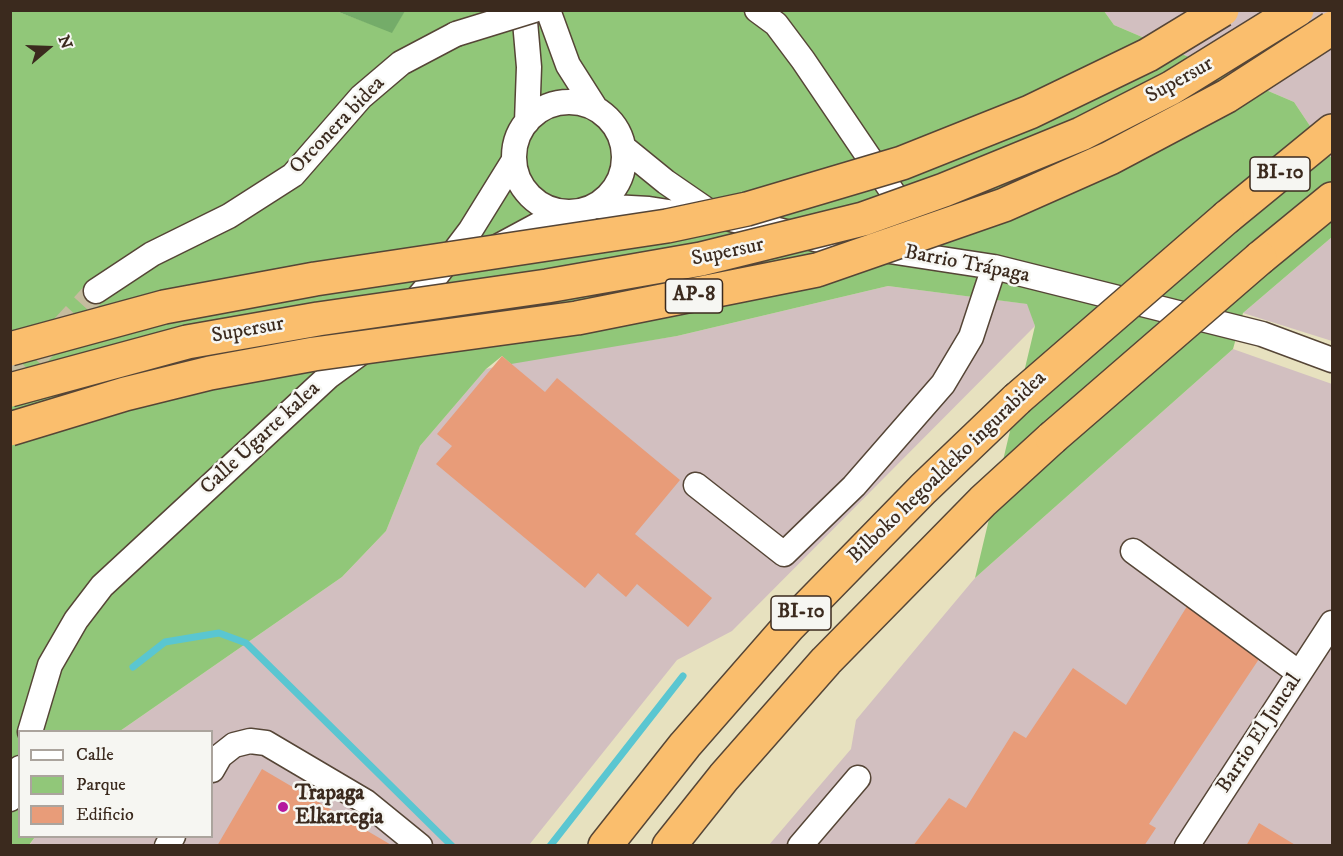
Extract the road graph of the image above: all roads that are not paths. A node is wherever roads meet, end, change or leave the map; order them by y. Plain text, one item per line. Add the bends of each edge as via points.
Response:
1 (524, 10) edge
2 (534, 10) edge
3 (548, 10) edge
4 (757, 10) edge
5 (1222, 10) edge
6 (1297, 10) edge
7 (1332, 28) edge
8 (596, 109) junction
9 (527, 122) junction
10 (1332, 131) edge
11 (623, 147) junction
12 (514, 160) junction
13 (1332, 199) edge
14 (594, 207) junction
15 (562, 212) junction
16 (714, 215) junction
17 (935, 257) junction
18 (994, 267) junction
19 (433, 280) junction
20 (96, 291) tunnel mouth
21 (10, 349) edge
22 (1332, 360) edge
23 (10, 390) edge
24 (10, 429) edge
25 (696, 485) dead end
26 (1133, 551) dead end
27 (1332, 623) edge
28 (1299, 674) junction
29 (31, 730) edge
30 (213, 768) edge
31 (18, 774) edge
32 (858, 778) dead end
33 (10, 799) edge
34 (420, 846) edge
35 (605, 846) edge
36 (669, 846) edge
37 (800, 846) edge
38 (1187, 846) edge

1 - 9 street via 529,67
2 - 20 street, Orconera bidea, bridge via 456,34 401,63 361,97 293,175 229,216 152,254
3 - 8 street via 568,65
4 - 17 street via 776,24 802,60
5 - 21 highway, Supersur, bridge via 1148,55 1030,112 902,164 747,209 667,226 164,306
6 - 23 highway, Supersur / AP-8, bridge via 1172,88 1081,134 863,219 701,259 187,342
7 - 24 highway, AP-8, bridge via 1227,96 1110,158 1004,206 817,270 577,318 314,354 210,373
8 - 9 street via 578,103 559,103
8 - 11 street via 614,125
9 - 12 street via 517,140
10 - 35 highway, Bilboko hegoaldeko ingurabidea / BI-10, bridge via 1017,399 931,480 789,626 685,745
11 - 14 street via 624,165 619,182
11 - 16 street
12 - 15 street via 529,195
12 - 19 street, Calle Ugarte kalea via 470,231
13 - 36 highway, BI-10, bridge via 983,501 762,732
14 - 15 street
14 - 16 street, Barrio Trápaga
15 - 19 street
16 - 17 street, Barrio Trápaga via 824,241
17 - 18 street, Barrio Trápaga
18 - 22 street, Barrio Trápaga via 1262,334
18 - 25 street via 971,337 943,384 854,486 784,554
19 - 29 street, Calle Ugarte kalea via 388,333 329,376 102,586 76,620 50,665
26 - 28 street
27 - 28 street, Barrio El Juncal
28 - 38 street, Barrio El Juncal
30 - 34 street via 220,756 234,745 266,743 366,802
31 - 33 street
32 - 37 street

